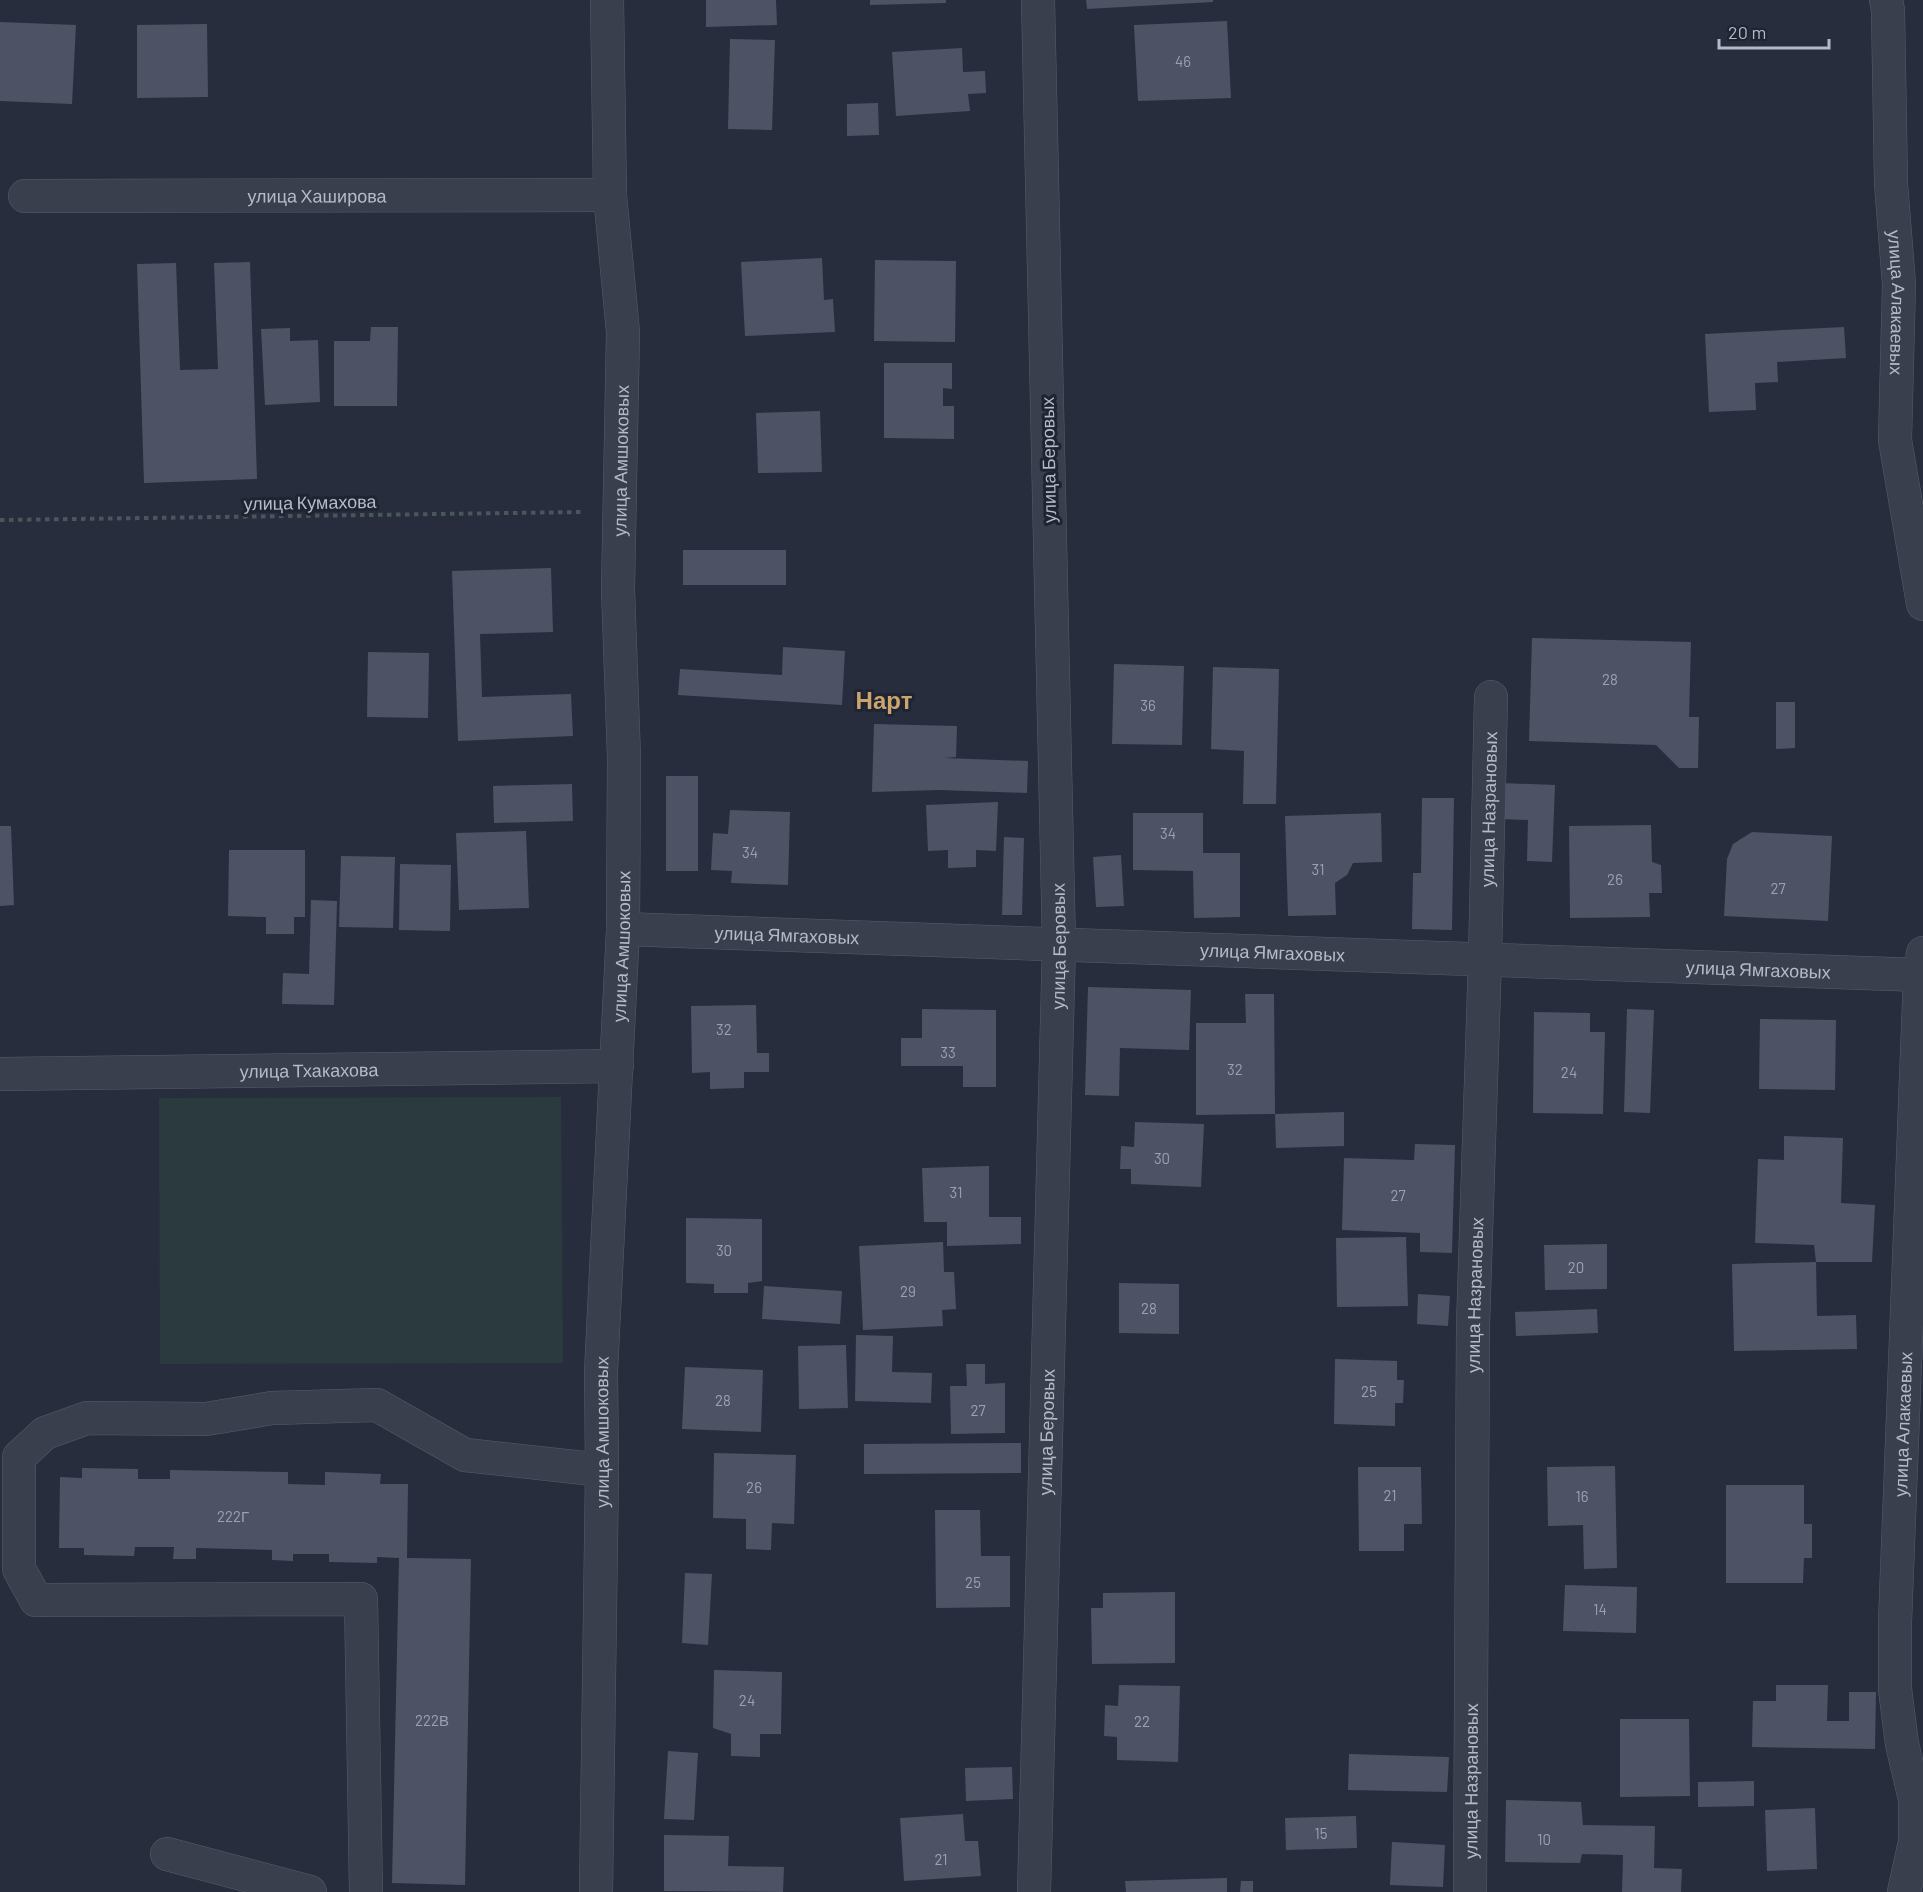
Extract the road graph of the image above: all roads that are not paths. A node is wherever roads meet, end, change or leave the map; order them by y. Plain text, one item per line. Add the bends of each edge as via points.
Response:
1 (607, 0) edge
2 (1038, 0) edge
3 (1886, 0) edge
4 (610, 195) junction
5 (25, 196) dead end
6 (1923, 604) edge
7 (1491, 697) dead end
8 (623, 929) junction
9 (1059, 945) junction
10 (1485, 958) junction
11 (1922, 964) edge
12 (617, 1066) junction
13 (0, 1074) edge
14 (602, 1470) junction
15 (167, 1854) dead end
16 (310, 1892) edge
17 (366, 1892) edge
18 (596, 1892) edge
19 (1034, 1892) edge
20 (1470, 1892) edge
21 (1904, 1892) edge

1 - 4 street, улица Амшоковых
2 - 9 street, улица Беровых
3 - 6 street, улица Алакаевых via 1891,184 1899,284 1895,440
4 - 5 street, улица Хаширова
4 - 8 street, улица Амшоковых via 623,332 618,588 624,758
7 - 10 street, улица Назрановых
8 - 9 street, улица Ямгаховых
8 - 12 street, улица Амшоковых
9 - 10 street, улица Ямгаховых
9 - 19 street, улица Беровых
10 - 11 street, улица Ямгаховых
10 - 20 street, улица Назрановых via 1473,1326
11 - 21 street, улица Алакаевых via 1895,1622 1895,1689 1902,1744 1916,1799 1915,1842
12 - 13 street, улица Тхакахова
12 - 14 street, улица Амшоковых via 601,1372
14 - 17 street via 465,1455 377,1406 272,1408 206,1419 87,1418 45,1433 19,1457 19,1569 36,1600 361,1599
14 - 18 street, улица Амшоковых
15 - 16 street

